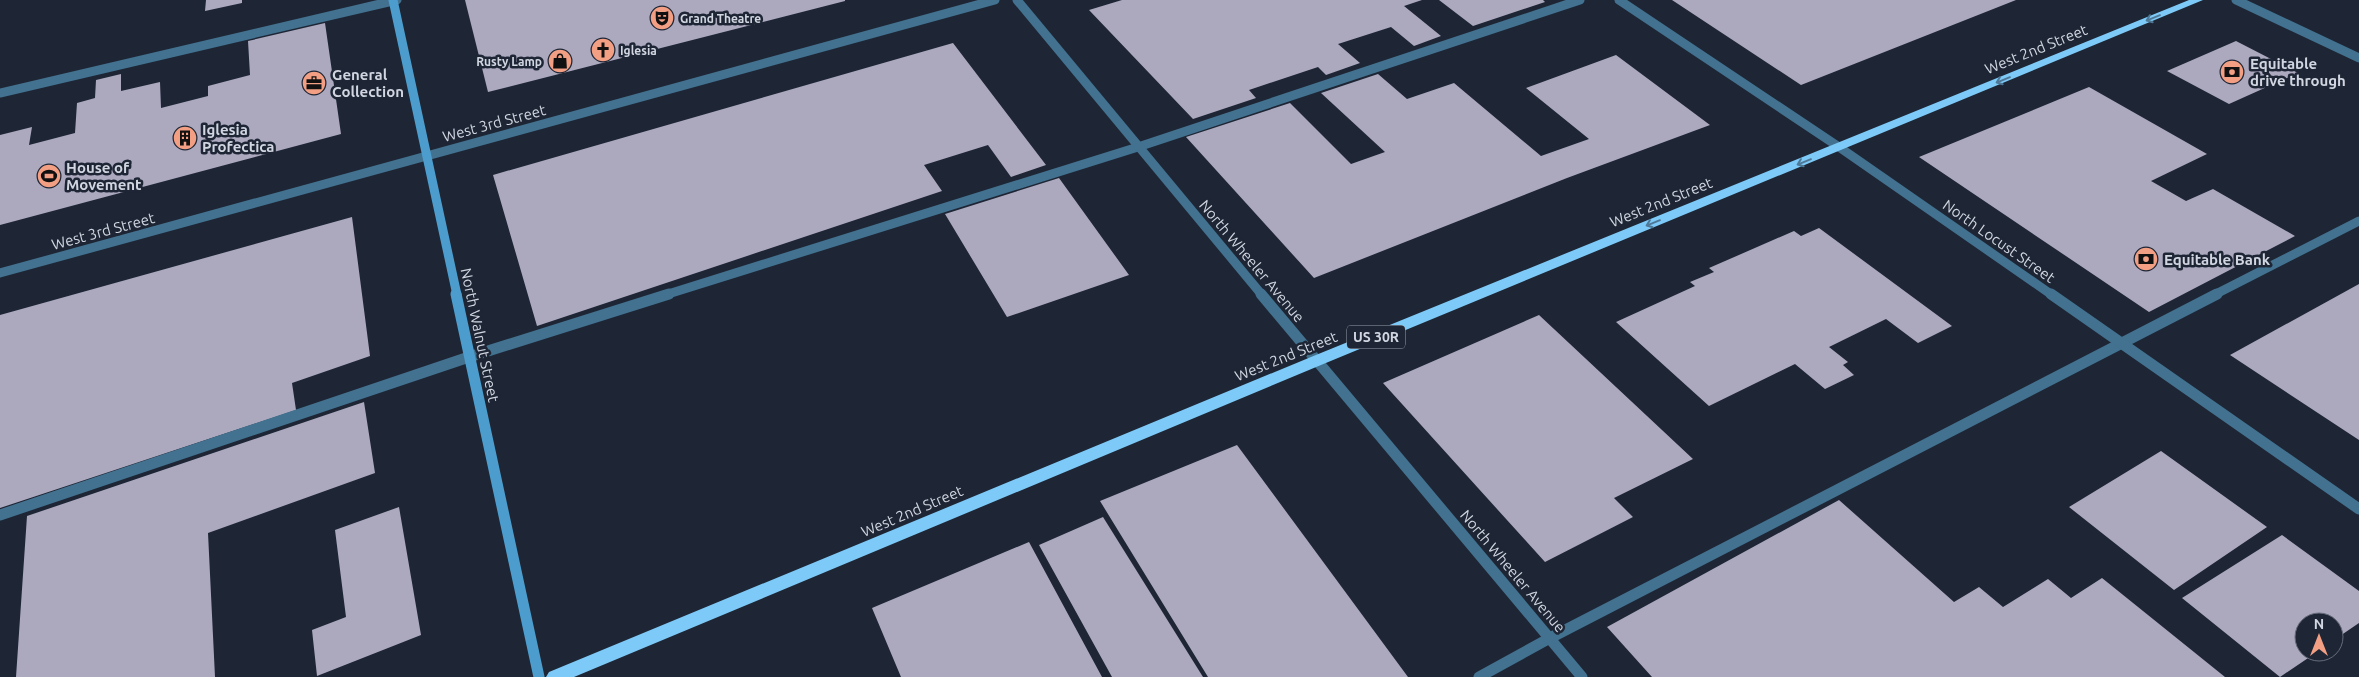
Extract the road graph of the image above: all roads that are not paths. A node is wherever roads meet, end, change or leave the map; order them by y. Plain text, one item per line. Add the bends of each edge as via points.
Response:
1 (394, 0) edge
2 (995, 0) edge
3 (1018, 0) edge
4 (1580, 0) edge
5 (1619, 0) edge
6 (2198, 0) edge
7 (2236, 0) edge
8 (2359, 58) edge
9 (0, 93) edge
10 (1138, 147) junction
11 (1839, 147) junction
12 (426, 156) junction
13 (2359, 221) edge
14 (0, 273) edge
15 (2120, 343) junction
16 (469, 357) junction
17 (1316, 361) junction
18 (2359, 509) edge
19 (0, 515) edge
20 (1550, 638) junction
21 (539, 677) edge
22 (555, 677) edge
23 (1479, 677) edge
24 (1582, 677) edge

1 - 9 street
1 - 12 main road, North Walnut Street
2 - 12 street, West 3rd Street
3 - 10 street, North Wheeler Avenue
4 - 10 street
5 - 11 street, North Locust Street
6 -> 11 highway, West 2nd Street / US 30R
7 - 8 street
10 - 16 street
10 - 17 street, North Wheeler Avenue
11 - 15 street, North Locust Street
11 -> 17 highway, West 2nd Street / US 30R
12 - 14 street, West 3rd Street
12 - 16 main road, North Walnut Street
13 - 15 street
15 - 18 street, North Locust Street
15 - 20 street
16 - 19 street
16 - 21 main road, North Walnut Street
17 - 20 street, North Wheeler Avenue
17 - 22 highway, West 2nd Street / US 30R
20 - 23 street
20 - 24 street, North Wheeler Avenue

